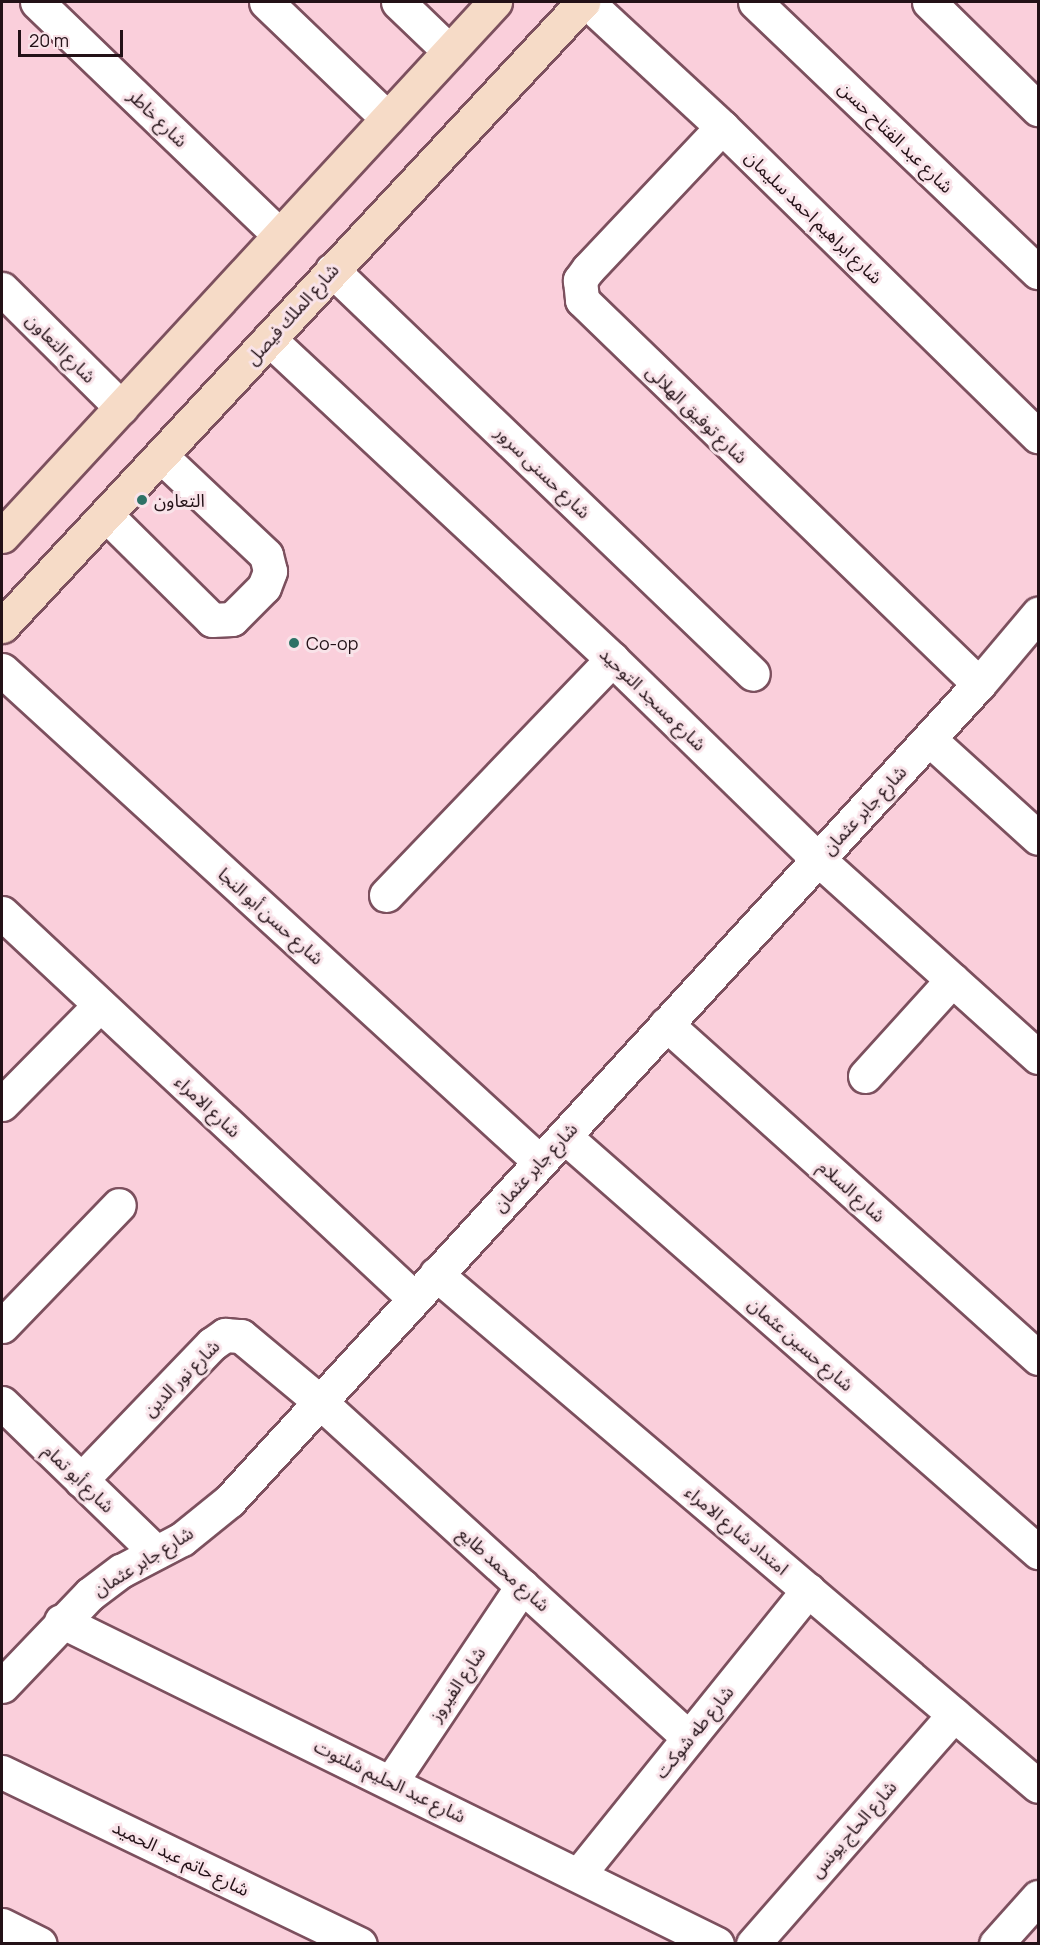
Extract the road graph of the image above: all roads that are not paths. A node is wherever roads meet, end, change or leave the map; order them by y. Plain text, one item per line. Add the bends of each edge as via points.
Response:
1 (37, 2) edge
2 (266, 2) edge
3 (398, 2) edge
4 (495, 2) edge
5 (585, 2) edge
6 (755, 2) edge
7 (929, 2) edge
8 (449, 51) junction
9 (1038, 109) edge
10 (387, 118) junction
11 (722, 127) junction
12 (279, 236) junction
13 (332, 270) junction
14 (1038, 272) edge
15 (2, 289) edge
16 (269, 339) junction
17 (121, 407) junction
18 (1038, 436) edge
19 (161, 456) junction
20 (106, 515) junction
21 (2, 536) edge
22 (1038, 614) edge
23 (2, 626) edge
24 (612, 659) junction
25 (2, 670) edge
26 (753, 674) dead end
27 (979, 684) junction
28 (929, 739) junction
29 (1038, 838) edge
30 (818, 859) junction
31 (386, 895) dead end
32 (2, 913) edge
33 (952, 980) junction
34 (100, 1005) junction
35 (666, 1024) junction
36 (1038, 1058) edge
37 (865, 1076) dead end
38 (2, 1104) edge
39 (564, 1136) junction
40 (540, 1162) junction
41 (119, 1205) dead end
42 (436, 1274) junction
43 (414, 1298) junction
44 (2, 1326) edge
45 (1038, 1358) edge
46 (320, 1401) junction
47 (2, 1403) edge
48 (81, 1480) junction
49 (156, 1552) junction
50 (1038, 1552) edge
51 (522, 1586) junction
52 (808, 1590) junction
53 (61, 1621) junction
54 (2, 1686) edge
55 (954, 1714) junction
56 (689, 1738) junction
57 (2, 1772) edge
58 (392, 1782) junction
59 (1038, 1786) edge
60 (579, 1874) junction
61 (1038, 1897) edge
62 (2, 1925) edge
63 (40, 1944) edge
64 (360, 1944) edge
65 (717, 1944) edge
66 (753, 1944) edge
67 (996, 1944) edge

1 - 12 street, شارع خاطر
2 - 10 street
3 - 8 street
4 - 8 main road
5 - 11 street, شارع ابراهيم احمد سليمان
5 - 13 main road, شارع الملك فيصل
6 - 14 street, شارع عبد الفتاح حسن
7 - 9 street
8 - 10 main road
10 - 12 main road
11 - 18 street, شارع ابراهيم احمد سليمان
11 - 27 street, شارع توفيق الهلالى via 588,269 580,280 582,300
12 - 17 main road
13 - 16 main road, شارع الملك فيصل
13 - 26 street, شارع حسنى سرور
15 - 17 street, شارع التعاون
16 - 19 main road, شارع الملك فيصل
16 - 24 street, شارع مسجد التوحيد
17 - 21 main road
19 - 20 main road, شارع الملك فيصل
19 - 20 street via 266,555 270,571 264,587 232,619 212,620
20 - 23 main road, شارع الملك فيصل
22 - 27 street, شارع جابر عثمان
24 - 30 street, شارع مسجد التوحيد
24 - 31 street
25 - 40 street, شارع حسن أبو النجا
27 - 28 street, شارع جابر عثمان
28 - 29 street
28 - 30 street, شارع جابر عثمان
30 - 33 street, شارع مسجد التوحيد
30 - 35 street, شارع جابر عثمان
32 - 34 street, شارع الامراء
33 - 36 street, شارع مسجد التوحيد
33 - 37 street
34 - 38 street
34 - 43 street, شارع الامراء
35 - 39 street, شارع جابر عثمان
35 - 45 street, شارع السلام
39 - 40 street, شارع جابر عثمان
39 - 50 street, شارع حسين عثمان
40 - 42 street, شارع جابر عثمان
41 - 44 street
42 - 43 street, شارع جابر عثمان
42 - 52 street, امتداد شارع الامراء
43 - 46 street, شارع جابر عثمان
46 - 48 street, شارع نور الدين via 248,1340 225,1335
46 - 49 street, شارع جابر عثمان via 229,1501 182,1539
46 - 51 street, شارع محمد طايع
47 - 48 street, شارع أبو تمام
48 - 49 street, شارع أبو تمام
49 - 53 street, شارع جابر عثمان via 121,1570
51 - 56 street, شارع محمد طايع
51 - 58 street, شارع الفيروز
52 - 55 street, امتداد شارع الامراء
52 - 56 street, شارع طه شوكت
53 - 54 street, شارع جابر عثمان
53 - 58 street, شارع عبد الحليم شلتوت
55 - 59 street, امتداد شارع الامراء
55 - 66 street, شارع الحاج يونس
56 - 60 street, شارع طه شوكت
57 - 64 street, شارع حاتم عبد الحميد
58 - 60 street, شارع عبد الحليم شلتوت
60 - 65 street, شارع عبد الحليم شلتوت
61 - 67 street
62 - 63 street

